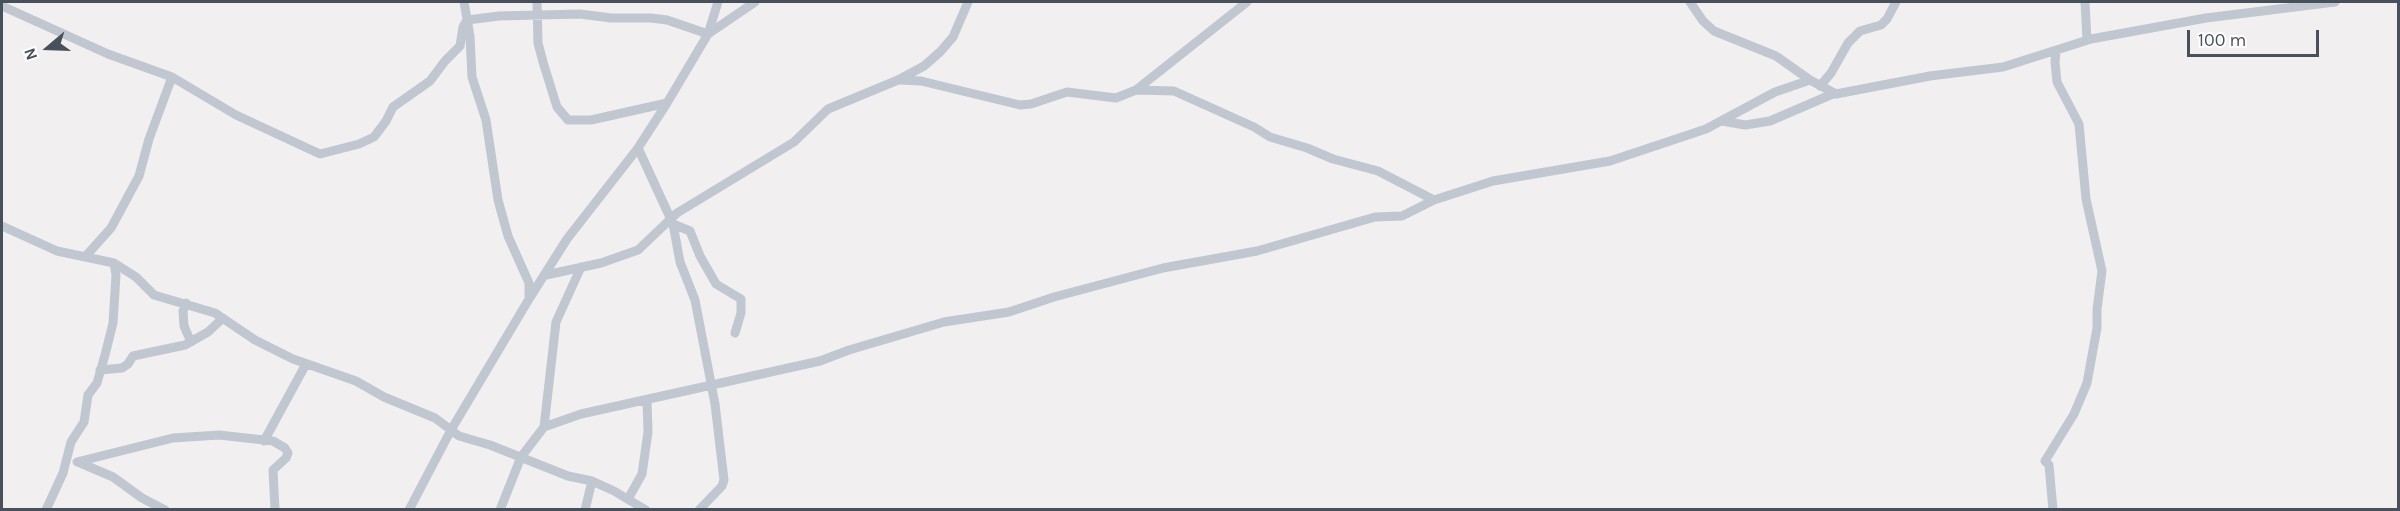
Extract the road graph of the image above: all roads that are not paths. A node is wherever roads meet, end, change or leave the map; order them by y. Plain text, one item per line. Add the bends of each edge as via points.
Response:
1 (464, 2) edge
2 (537, 2) edge
3 (718, 2) edge
4 (755, 2) edge
5 (968, 2) edge
6 (1247, 2) edge
7 (1690, 2) edge
8 (1896, 2) edge
9 (2085, 2) edge
10 (2335, 2) edge
11 (2, 6) edge
12 (539, 14) junction
13 (467, 20) junction
14 (708, 34) junction
15 (2087, 40) junction
16 (2056, 51) junction
17 (172, 76) junction
18 (898, 80) junction
19 (1810, 80) junction
20 (1820, 86) junction
21 (1136, 90) junction
22 (1835, 93) junction
23 (667, 103) junction
24 (1722, 121) junction
25 (638, 148) junction
26 (1434, 200) junction
27 (672, 221) junction
28 (2, 226) edge
29 (85, 257) junction
30 (114, 263) junction
31 (581, 267) junction
32 (546, 275) junction
33 (529, 299) junction
34 (186, 303) junction
35 (223, 318) junction
36 (735, 333) dead end
37 (191, 342) junction
38 (306, 364) junction
39 (100, 370) junction
40 (711, 386) junction
41 (647, 400) junction
42 (544, 427) junction
43 (451, 430) junction
44 (264, 441) junction
45 (522, 457) junction
46 (72, 460) junction
47 (592, 481) junction
48 (628, 499) junction
49 (46, 510) edge
50 (165, 510) edge
51 (275, 510) edge
52 (409, 510) edge
53 (500, 510) edge
54 (585, 510) edge
55 (646, 510) edge
56 (699, 510) edge
57 (2053, 510) edge

1 - 13 street
2 - 12 street
3 - 14 street
4 - 14 street
5 - 18 street via 953,37 940,52
6 - 21 street
7 - 19 street via 1714,31 1765,51
8 - 20 street via 1884,22 1860,32 1848,43
9 - 15 street
10 - 15 street via 2205,18
11 - 17 street via 108,54
12 - 13 street
12 - 14 street via 651,18
12 - 23 street via 538,43 543,62 557,106 568,120 589,120
13 - 17 street via 458,48 430,81 393,107 374,137 330,153 316,154 303,148 236,115
13 - 33 street via 472,77 486,120 498,200 508,236 529,283
14 - 23 street
15 - 16 street
16 - 22 street via 2003,67
16 - 57 street via 2057,82 2079,124 2086,199 2102,271 2088,383 2045,461 2049,465
17 - 29 street via 139,176 111,228
18 - 21 street via 921,81 1025,105 1067,92 1107,99
18 - 27 street via 828,109 794,142 701,196
19 - 20 street
19 - 24 street via 1775,92
20 - 22 street
21 - 26 street via 1174,91 1254,126 1270,137 1378,171
22 - 24 street via 1770,121
23 - 25 street
24 - 26 street via 1681,139 1610,161 1509,178
25 - 27 street
25 - 32 street via 587,211
26 - 40 street via 1402,216 1376,217 1257,251 1163,268 1009,312 944,322 820,361
27 - 31 street via 638,250
27 - 36 street via 690,231 716,284 741,300
27 - 40 street via 680,262 695,300
28 - 29 street via 57,251
29 - 30 street
30 - 34 street via 154,295
30 - 39 street via 113,323
31 - 32 street
31 - 42 street via 556,322
32 - 33 street
33 - 43 street
34 - 35 street
34 - 37 street via 184,326
35 - 37 street
35 - 38 street via 255,340
37 - 39 street via 133,356 122,368
38 - 43 street via 356,381 439,420
38 - 44 street
39 - 46 street via 88,395 84,422 71,441
40 - 41 street
40 - 56 street via 724,480
41 - 42 street via 581,414
41 - 48 street via 648,432 642,474
42 - 45 street
43 - 45 street via 466,439
43 - 52 street
44 - 46 street via 219,435 173,438
44 - 51 street via 278,443 288,453 273,470
45 - 47 street via 568,476
45 - 53 street
46 - 49 street
46 - 50 street via 113,477
47 - 48 street
47 - 54 street
48 - 55 street

